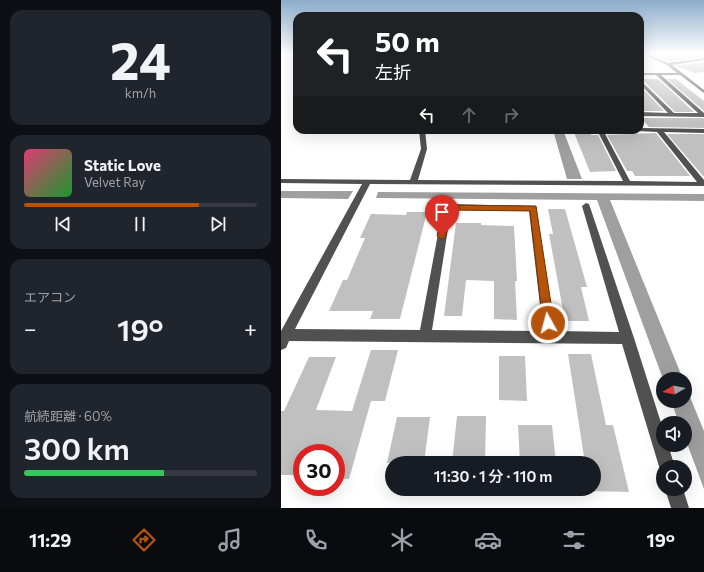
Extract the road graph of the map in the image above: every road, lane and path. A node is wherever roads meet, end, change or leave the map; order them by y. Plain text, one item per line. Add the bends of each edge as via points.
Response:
1 (660, 77) edge
2 (684, 77) edge
3 (644, 85) edge
4 (704, 92) edge
5 (644, 114) edge
6 (673, 115) junction
7 (703, 115) edge
8 (644, 130) edge
9 (659, 130) junction
10 (704, 131) edge
11 (422, 134) edge
12 (602, 134) edge
13 (281, 182) edge
14 (367, 182) junction
15 (413, 182) junction
16 (628, 184) junction
17 (704, 184) edge
18 (586, 206) dead end
19 (425, 336) junction
20 (550, 338) junction
21 (628, 338) junction
22 (283, 340) edge
23 (665, 460) edge
24 (676, 496) edge
25 (680, 508) edge

1 - 7 street
2 - 4 street
3 - 6 street
5 - 6 street
6 - 7 street
8 - 9 street
9 - 10 street
9 - 17 street
11 - 15 street via 424,149
12 - 16 street
13 - 14 street
14 - 15 street
14 - 22 street
15 - 16 street
16 - 17 street
18 - 21 street
19 - 20 street
19 - 20 street via 447,207 533,208
19 - 22 street
20 - 21 street
21 - 23 street
24 - 25 street

